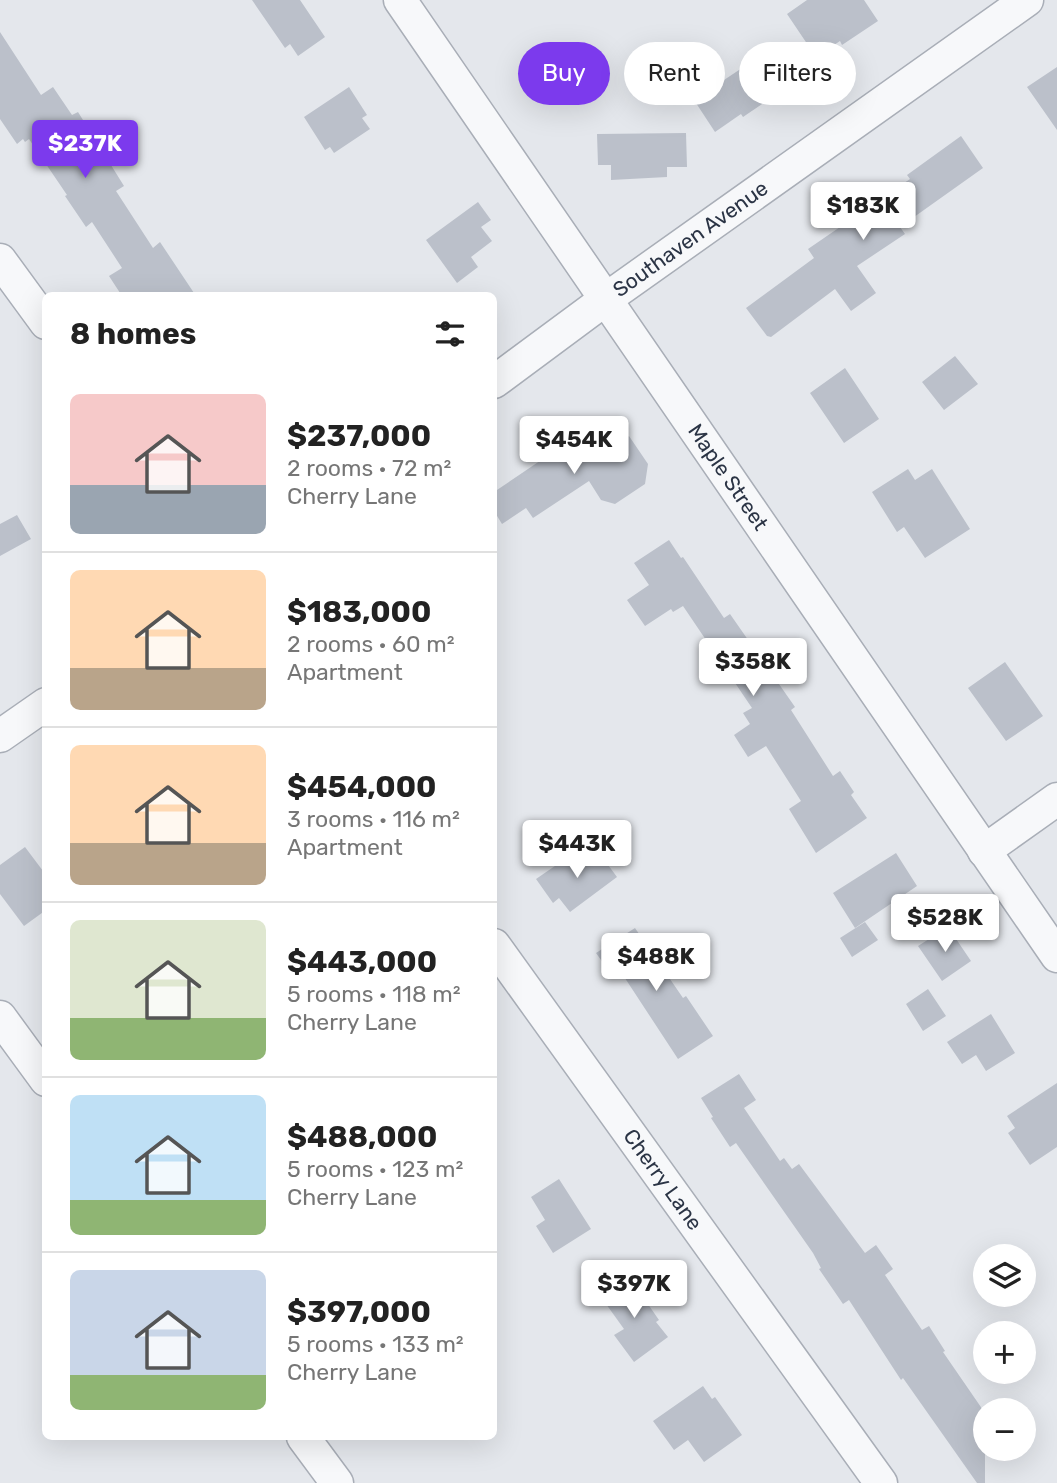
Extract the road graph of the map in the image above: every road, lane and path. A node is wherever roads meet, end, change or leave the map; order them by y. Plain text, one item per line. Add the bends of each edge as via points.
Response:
1 (400, 0) edge
2 (1027, 0) edge
3 (0, 260) edge
4 (606, 299) junction
5 (42, 318) edge
6 (497, 380) edge
7 (42, 707) edge
8 (0, 736) edge
9 (1057, 799) edge
10 (984, 851) junction
11 (497, 949) edge
12 (1057, 956) edge
13 (0, 1017) edge
14 (42, 1075) edge
15 (305, 1440) edge
16 (337, 1483) edge
17 (881, 1483) edge

1 - 4 street, Maple Street
2 - 4 street, Southaven Avenue
3 - 5 street
4 - 6 street, Southaven Avenue
4 - 10 street, Maple Street
7 - 8 street
9 - 10 street
10 - 12 street, Maple Street
11 - 17 street, Cherry Lane
13 - 14 street
15 - 16 street

